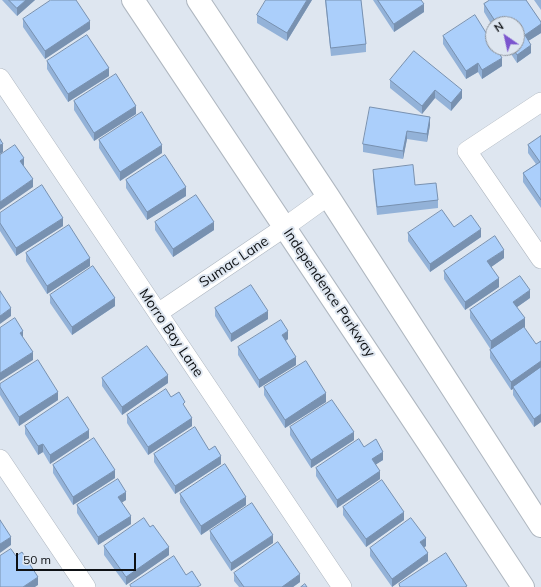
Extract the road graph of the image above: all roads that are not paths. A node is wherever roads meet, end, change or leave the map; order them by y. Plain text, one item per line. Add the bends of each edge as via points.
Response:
1 (133, 0) edge
2 (198, 0) edge
3 (0, 78) edge
4 (541, 102) edge
5 (328, 196) junction
6 (285, 227) junction
7 (541, 259) edge
8 (158, 313) junction
9 (0, 459) edge
10 (541, 526) edge
11 (86, 587) edge
12 (342, 587) edge
13 (523, 587) edge

1 - 6 main road, Independence Parkway
2 - 5 main road
3 - 8 street, Morro Bay Lane
4 - 7 street via 467,151
5 - 6 street, Sumac Lane
5 - 10 main road
6 - 8 street, Sumac Lane
6 - 13 main road, Independence Parkway
8 - 12 street, Morro Bay Lane
9 - 11 street

